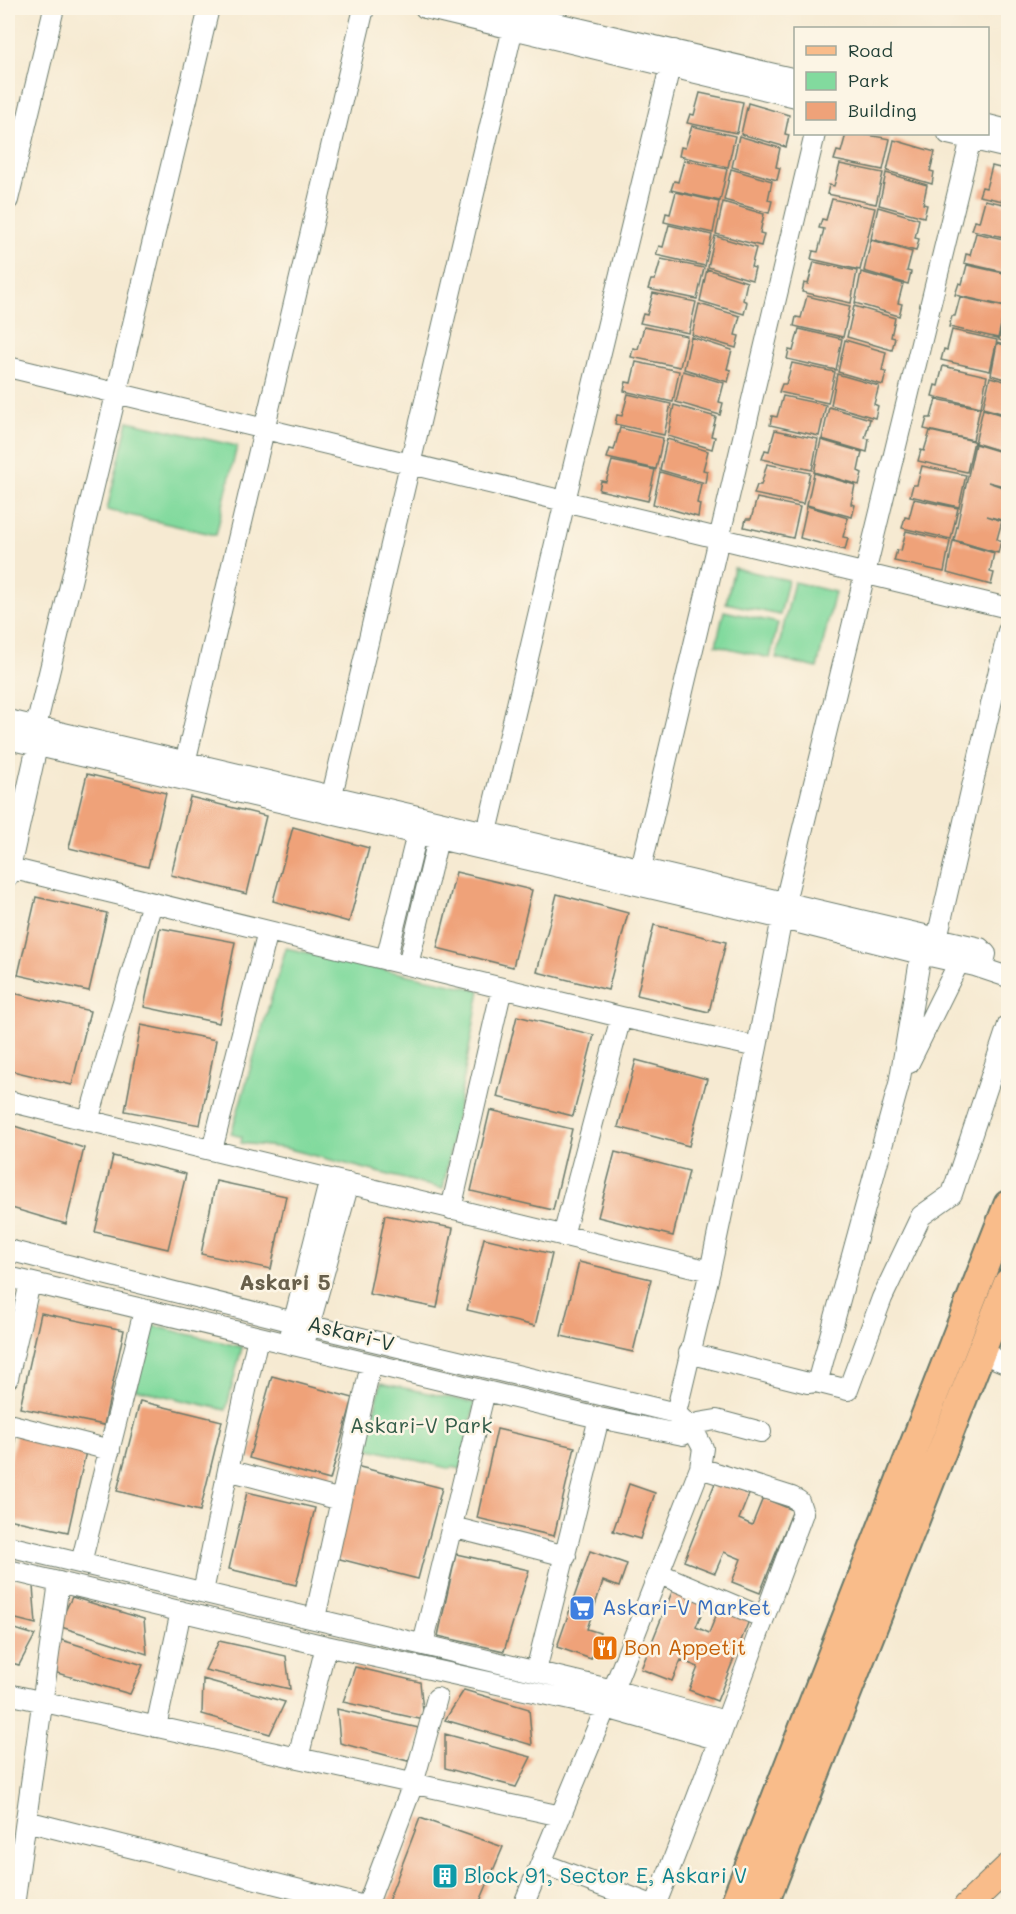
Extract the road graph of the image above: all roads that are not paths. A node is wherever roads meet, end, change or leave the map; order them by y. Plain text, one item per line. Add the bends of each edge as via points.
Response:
1 (54, 8) edge
2 (209, 8) edge
3 (364, 8) edge
4 (425, 8) edge
5 (492, 8) edge
6 (513, 28) junction
7 (672, 58) junction
8 (794, 79) edge
9 (794, 97) edge
10 (989, 125) edge
11 (1008, 130) edge
12 (815, 135) edge
13 (971, 136) edge
14 (1008, 148) edge
15 (8, 200) edge
16 (8, 367) edge
17 (116, 393) junction
18 (264, 429) junction
19 (411, 464) junction
20 (565, 501) junction
21 (718, 538) junction
22 (865, 575) junction
23 (1008, 608) edge
24 (1008, 631) edge
25 (8, 720) edge
26 (36, 736) junction
27 (8, 739) edge
28 (185, 763) junction
29 (332, 795) junction
30 (428, 832) junction
31 (487, 832) junction
32 (641, 868) junction
33 (9, 872) edge
34 (152, 903) junction
35 (784, 910) junction
36 (268, 931) junction
37 (937, 938) junction
38 (921, 954) junction
39 (386, 960) junction
40 (967, 964) junction
41 (408, 965) junction
42 (1008, 977) edge
43 (502, 988) junction
44 (621, 1017) junction
45 (1008, 1024) edge
46 (757, 1047) junction
47 (899, 1084) junction
48 (8, 1101) edge
49 (88, 1121) junction
50 (212, 1150) junction
51 (340, 1181) junction
52 (1008, 1205) edge
53 (451, 1209) junction
54 (563, 1236) junction
55 (8, 1250) edge
56 (710, 1271) junction
57 (8, 1277) edge
58 (30, 1283) junction
59 (1008, 1283) edge
60 (144, 1311) junction
61 (301, 1323) junction
62 (258, 1337) junction
63 (296, 1345) junction
64 (689, 1353) junction
65 (982, 1353) junction
66 (371, 1364) junction
67 (1008, 1364) edge
68 (8, 1378) edge
69 (816, 1382) junction
70 (485, 1391) junction
71 (599, 1418) junction
72 (8, 1424) edge
73 (687, 1426) junction
74 (761, 1432) dead end
75 (110, 1450) junction
76 (700, 1467) junction
77 (228, 1470) junction
78 (341, 1500) junction
79 (452, 1527) junction
80 (8, 1546) edge
81 (566, 1556) junction
82 (81, 1563) junction
83 (8, 1570) edge
84 (660, 1574) junction
85 (59, 1582) junction
86 (203, 1592) junction
87 (181, 1611) junction
88 (315, 1618) junction
89 (764, 1618) junction
90 (423, 1644) junction
91 (326, 1646) junction
92 (536, 1671) junction
93 (8, 1694) edge
94 (437, 1698) dead end
95 (610, 1699) junction
96 (43, 1701) junction
97 (725, 1721) junction
98 (156, 1727) junction
99 (719, 1740) junction
100 (298, 1758) junction
101 (412, 1784) junction
102 (561, 1816) junction
103 (26, 1821) junction
104 (541, 1863) junction
105 (1008, 1867) edge
106 (14, 1906) edge
107 (365, 1906) edge
108 (523, 1906) edge
109 (655, 1906) edge
110 (734, 1906) edge
111 (763, 1906) edge
112 (967, 1906) edge

1 - 15 street
2 - 17 street
3 - 18 street
4 - 6 street
5 - 7 street
6 - 7 street
6 - 19 street
7 - 8 street
7 - 9 street
7 - 20 street
10 - 11 street
12 - 21 street
13 - 14 street
13 - 22 street
16 - 17 street
17 - 18 street
17 - 26 street
18 - 19 street
18 - 28 street
19 - 20 street
19 - 29 street
20 - 21 street
20 - 31 street
21 - 22 street
21 - 32 street
22 - 23 street
22 - 35 street
24 - 37 street
25 - 26 street
26 - 27 street
26 - 28 street
26 - 30 street
26 - 33 street
28 - 29 street
29 - 30 street
30 - 31 street
30 - 35 street
30 - 39 street
30 - 41 street
31 - 32 street
32 - 35 street
33 - 34 street
34 - 36 street
34 - 49 street
35 - 37 street
35 - 38 street
35 - 46 street
36 - 39 street
36 - 50 street
37 - 40 street via 980,948 986,954 984,962
38 - 40 street
38 - 47 street
39 - 41 street
40 - 42 street
40 - 47 street
41 - 43 street
43 - 44 street
43 - 53 street
44 - 46 street
44 - 54 street
45 - 69 street via 952,1194 921,1216 882,1298 849,1390
46 - 56 street
47 - 69 street
48 - 49 street
49 - 50 street
50 - 51 street
51 - 53 street
51 - 61 street
52 - 110 highway
53 - 54 street
54 - 56 street
55 - 61 street, Askari-V
56 - 64 street
57 - 58 street, Askari-V
58 - 60 street, Askari-V
58 - 68 street
59 - 65 highway
60 - 62 street, Askari-V
60 - 75 street
61 - 63 street
61 - 73 street, Askari-V
62 - 63 street, Askari-V
62 - 77 street
63 - 66 street, Askari-V
64 - 69 street
64 - 73 street
65 - 67 street
65 - 111 highway
66 - 70 street, Askari-V
66 - 78 street
70 - 71 street, Askari-V
70 - 79 street
71 - 73 street, Askari-V
71 - 81 street
72 - 75 street
73 - 74 street via 716,1420
73 - 76 street via 703,1448
75 - 82 street
76 - 84 street
76 - 89 street via 799,1502 803,1513
77 - 78 street
77 - 86 street
78 - 88 street
79 - 81 street
79 - 90 street
80 - 82 street
81 - 92 street
82 - 86 street
83 - 85 street
84 - 89 street
84 - 95 street
85 - 87 street
85 - 96 street
86 - 88 street
87 - 91 street
87 - 98 street
88 - 90 street
89 - 97 street
90 - 92 street
91 - 95 street
91 - 100 street
92 - 95 street
93 - 96 street
94 - 101 street
95 - 97 street
95 - 99 street
95 - 102 street
96 - 98 street
96 - 103 street
97 - 99 street
98 - 100 street
99 - 109 street
100 - 101 street
101 - 102 street
101 - 107 street
102 - 104 street
103 - 106 street
103 - 107 street
104 - 108 street
104 - 109 street
105 - 112 main road

